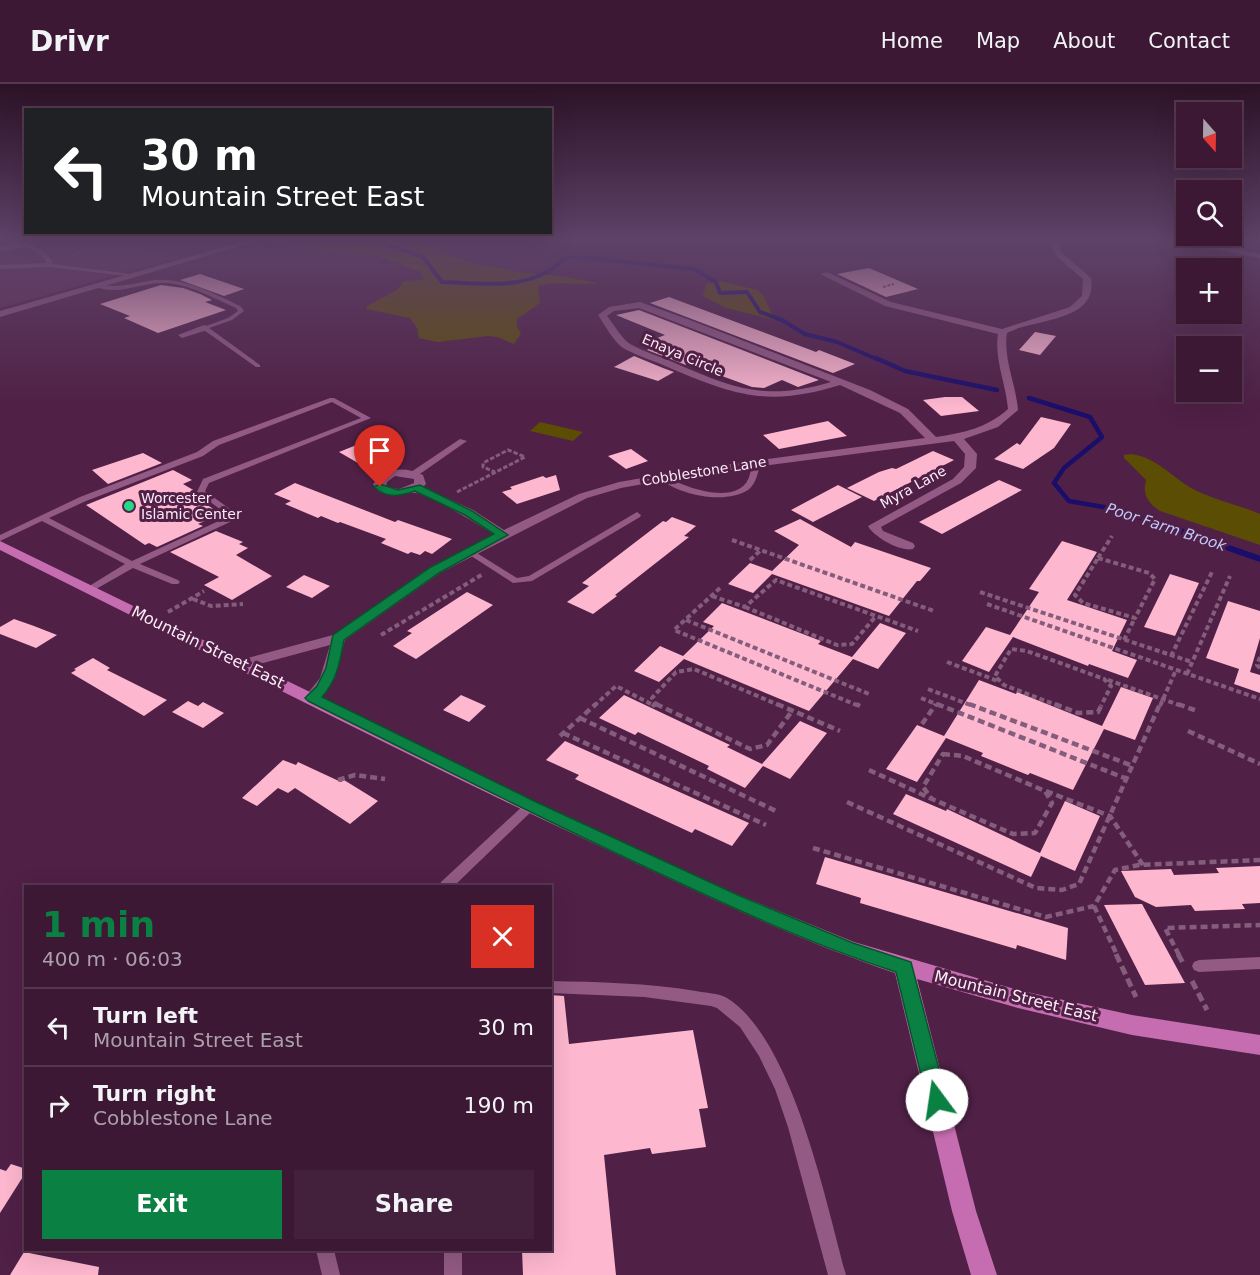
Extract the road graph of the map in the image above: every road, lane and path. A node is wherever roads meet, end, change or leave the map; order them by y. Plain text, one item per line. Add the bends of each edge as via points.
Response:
1 (61, 297) edge
2 (212, 297) edge
3 (872, 297) edge
4 (1086, 297) edge
5 (0, 314) edge
6 (204, 328) junction
7 (1008, 330) junction
8 (182, 335) dead end
9 (258, 366) dead end
10 (841, 382) junction
11 (957, 437) junction
12 (933, 440) junction
13 (463, 441) dead end
14 (750, 463) junction
15 (495, 472) junction
16 (414, 474) junction
17 (662, 477) junction
18 (416, 488) junction
19 (440, 500) junction
20 (637, 515) dead end
21 (42, 518) junction
22 (503, 535) junction
23 (1112, 536) dead end
24 (0, 538) edge
25 (732, 540) dead end
26 (0, 545) edge
27 (909, 546) dead end
28 (761, 550) junction
29 (469, 552) junction
30 (1098, 558) junction
31 (750, 560) dead end
32 (132, 564) junction
33 (494, 567) junction
34 (1213, 570) dead end
35 (1230, 576) dead end
36 (175, 582) dead end
37 (720, 588) dead end
38 (89, 590) junction
39 (204, 591) dead end
40 (980, 592) dead end
41 (712, 596) junction
42 (192, 598) junction
43 (243, 604) dead end
44 (987, 604) dead end
45 (745, 608) junction
46 (934, 611) dead end
47 (876, 616) junction
48 (1135, 618) junction
49 (686, 620) junction
50 (153, 621) junction
51 (918, 632) dead end
52 (381, 635) dead end
53 (338, 638) junction
54 (1124, 640) junction
55 (1171, 656) junction
56 (1260, 657) edge
57 (947, 662) dead end
58 (1192, 662) junction
59 (241, 664) junction
60 (1260, 668) edge
61 (1176, 670) junction
62 (1187, 674) junction
63 (1104, 679) junction
64 (1001, 682) junction
65 (928, 689) dead end
66 (869, 694) dead end
67 (312, 698) junction
68 (921, 698) dead end
69 (1163, 699) junction
70 (1260, 699) edge
71 (936, 704) junction
72 (860, 706) dead end
73 (658, 707) junction
74 (792, 711) junction
75 (1197, 711) dead end
76 (580, 718) junction
77 (922, 724) dead end
78 (840, 731) dead end
79 (1188, 731) dead end
80 (1260, 764) edge
81 (1133, 766) junction
82 (869, 770) dead end
83 (385, 779) dead end
84 (1127, 779) junction
85 (338, 780) dead end
86 (1045, 791) junction
87 (932, 799) junction
88 (847, 802) dead end
89 (530, 806) junction
90 (776, 811) dead end
91 (1110, 816) junction
92 (766, 825) dead end
93 (813, 848) dead end
94 (1260, 860) edge
95 (1143, 865) junction
96 (447, 885) edge
97 (1094, 906) junction
98 (1199, 966) dead end
99 (1258, 966) edge
100 (904, 967) junction
101 (552, 987) edge
102 (1136, 997) dead end
103 (1260, 1045) edge
104 (325, 1251) edge
105 (453, 1251) edge
106 (331, 1275) edge
107 (453, 1275) edge
108 (837, 1275) edge
109 (984, 1275) edge

1 - 5 street
2 - 6 lane via 240,309 240,313
3 - 7 street via 888,304
4 - 7 street via 1072,309
6 - 8 street
6 - 9 lane
7 - 11 street, Cobblestone Lane via 1000,349 1013,410 1001,422
10 - 10 street, Enaya Circle via 640,305 612,309 602,315 625,345 721,386 753,394 782,395
10 - 12 street, Enaya Circle via 904,411
11 - 12 street, Cobblestone Lane
11 - 27 street, Myra Lane via 971,454 970,468 957,481 874,526 878,533
12 - 14 street, Cobblestone Lane
13 - 16 lane
14 - 17 street, Cobblestone Lane
14 - 17 lane via 755,469 750,483 743,489 722,493 691,492
15 - 15 path via 501,470 525,457 508,450 483,464
15 - 19 path
16 - 18 street via 421,480
16 - 18 street via 394,473 379,484 391,492
17 - 22 street, Cobblestone Lane via 583,496
18 - 19 street
19 - 22 street
20 - 33 lane via 532,578 516,580
21 - 24 lane
21 - 32 lane
21 - 32 lane via 200,454 216,443 332,399 367,418 206,481 201,492 230,512 227,520
22 - 29 street, Cobblestone Lane
23 - 30 path
25 - 28 path
26 - 38 main road, Mountain Street East
28 - 31 path
28 - 46 path
29 - 33 lane
29 - 53 street, Cobblestone Lane via 435,570
30 - 48 path via 1149,573 1155,579
30 - 48 path via 1075,595 1083,603
32 - 36 lane
32 - 38 lane
33 - 52 path
34 - 55 path
35 - 58 path
37 - 41 path
38 - 50 main road, Mountain Street East
39 - 42 path
40 - 54 path
41 - 45 path
41 - 49 path
42 - 43 path via 206,607
42 - 50 path
44 - 61 path
45 - 47 path via 776,580
45 - 47 path via 837,645 852,644
47 - 51 path
48 - 54 path
49 - 66 path
49 - 72 path via 674,630
50 - 59 main road, Mountain Street East
53 - 59 street, Cobblestone Lane
53 - 67 street via 332,668
54 - 55 path
55 - 58 path
56 - 60 path
57 - 64 path
58 - 62 path
59 - 67 main road, Mountain Street East
61 - 62 path
61 - 69 path
62 - 70 path
63 - 64 path via 1027,651 1011,649 995,676
63 - 64 path via 1111,686 1098,712 1078,713
63 - 69 path
65 - 81 path
67 - 89 main road, Mountain Street East
68 - 71 path
69 - 75 path
69 - 81 path
71 - 77 path
71 - 84 path
73 - 74 path via 750,749 767,745
73 - 74 path via 652,698 676,672 694,669
73 - 76 path via 616,686
74 - 78 path
76 - 90 path
76 - 92 path via 562,735
79 - 80 path
81 - 84 path
82 - 87 path
83 - 85 path via 355,775
84 - 91 path
86 - 87 path via 1052,803 1035,833 1013,834
86 - 87 path via 963,756 943,754 923,787
86 - 91 path
88 - 91 path via 1036,888 1062,890 1078,884
89 - 96 lane
89 - 100 main road, Mountain Street East via 734,901 849,949
91 - 95 path
93 - 97 path via 1047,917
94 - 95 path
95 - 97 path via 1115,870
97 - 102 path
98 - 99 lane
100 - 103 main road, Mountain Street East via 1132,1025
100 - 109 main road via 964,1211
101 - 108 lane via 638,989 687,995 721,1002 746,1024 769,1057 790,1107
104 - 106 lane
105 - 107 lane

